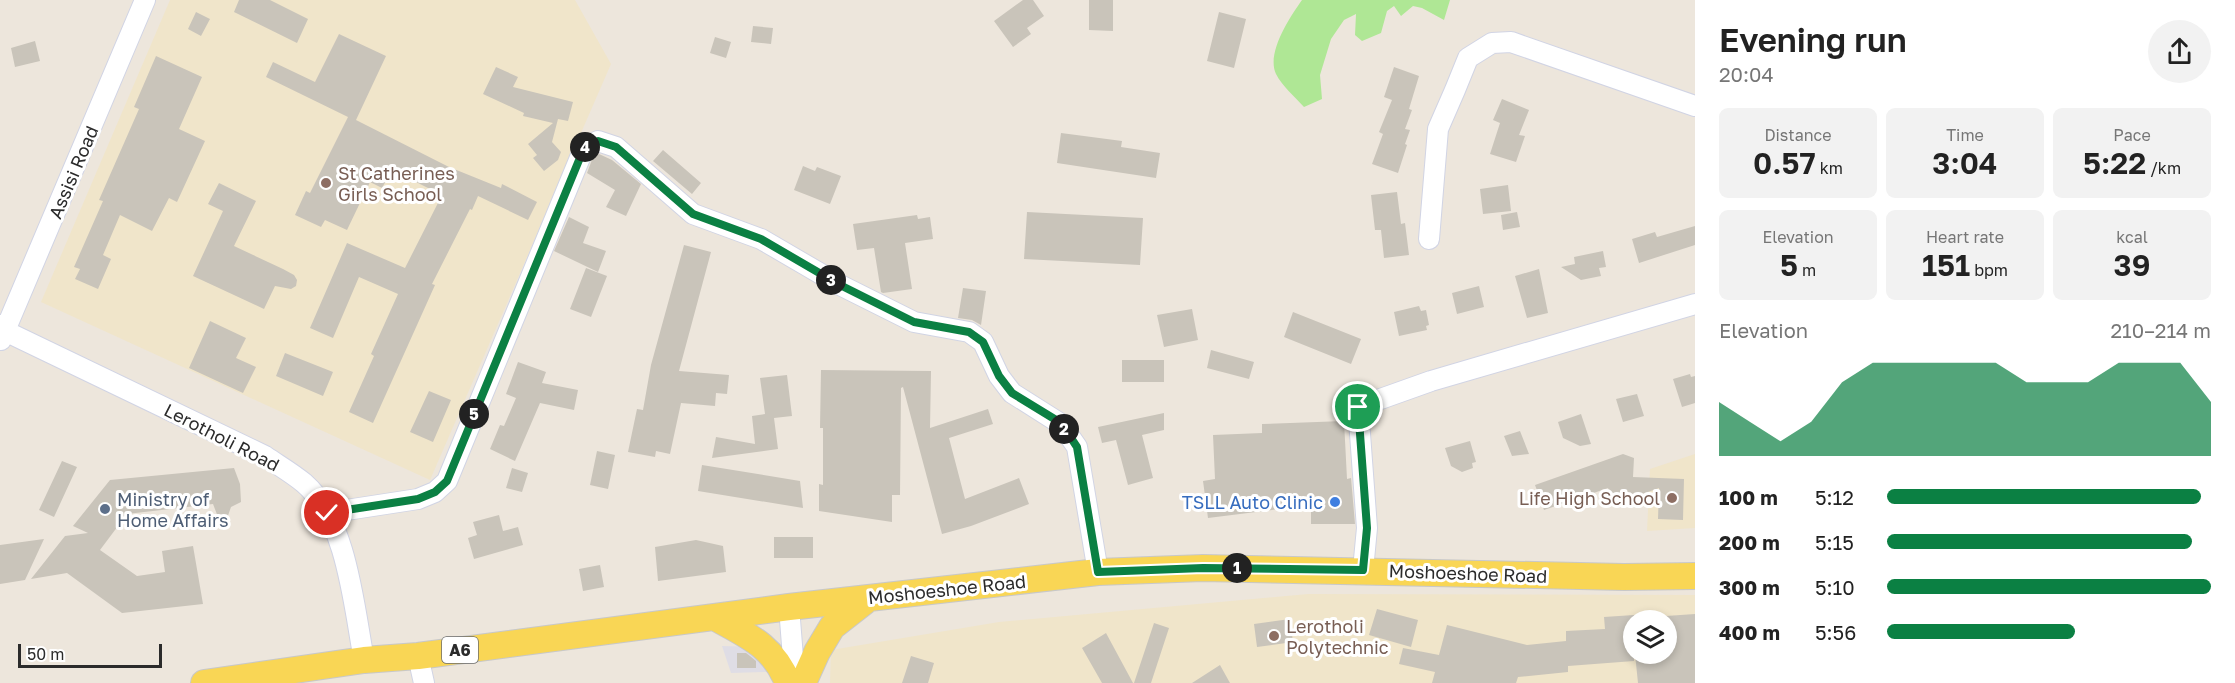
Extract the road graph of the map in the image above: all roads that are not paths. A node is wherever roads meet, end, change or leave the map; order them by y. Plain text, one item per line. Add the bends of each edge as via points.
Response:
1 (145, 0) edge
2 (1695, 106) edge
3 (1430, 239) dead end
4 (1695, 304) edge
5 (2, 333) edge
6 (327, 513) junction
7 (1363, 570) junction
8 (1098, 572) junction
9 (1695, 576) edge
10 (869, 598) junction
11 (789, 607) junction
12 (716, 618) junction
13 (418, 656) junction
14 (364, 660) junction
15 (204, 683) edge
16 (424, 683) edge
17 (788, 683) edge
18 (795, 683) edge
19 (803, 683) edge

1 - 5 street, Assisi Road
2 - 3 street via 1511,42 1492,43 1468,58 1438,129
4 - 7 street via 1431,381 1358,407 1367,528
5 - 6 street, Lerotholi Road via 265,456 305,483
6 - 8 street via 418,499 435,492 447,481 584,148 598,141 616,147 693,214 761,239 914,322 969,332 983,342 1012,393 1061,423 1077,447
6 - 14 street, Lerotholi Road via 344,554
7 - 8 main road, Moshoeshoe Road / A6 via 1203,568
7 - 9 main road, Moshoeshoe Road / A6
8 - 10 main road, Moshoeshoe Road / A6
10 - 11 main road, Moshoeshoe Road / A6
10 - 19 main road via 832,627
11 - 12 main road, Moshoeshoe Road / A6
11 - 18 street
12 - 13 main road, Moshoeshoe Road / A6
12 - 17 main road via 763,645 782,667
13 - 14 main road, Moshoeshoe Road / A6
13 - 16 street
14 - 15 main road, Moshoeshoe Road / A6

